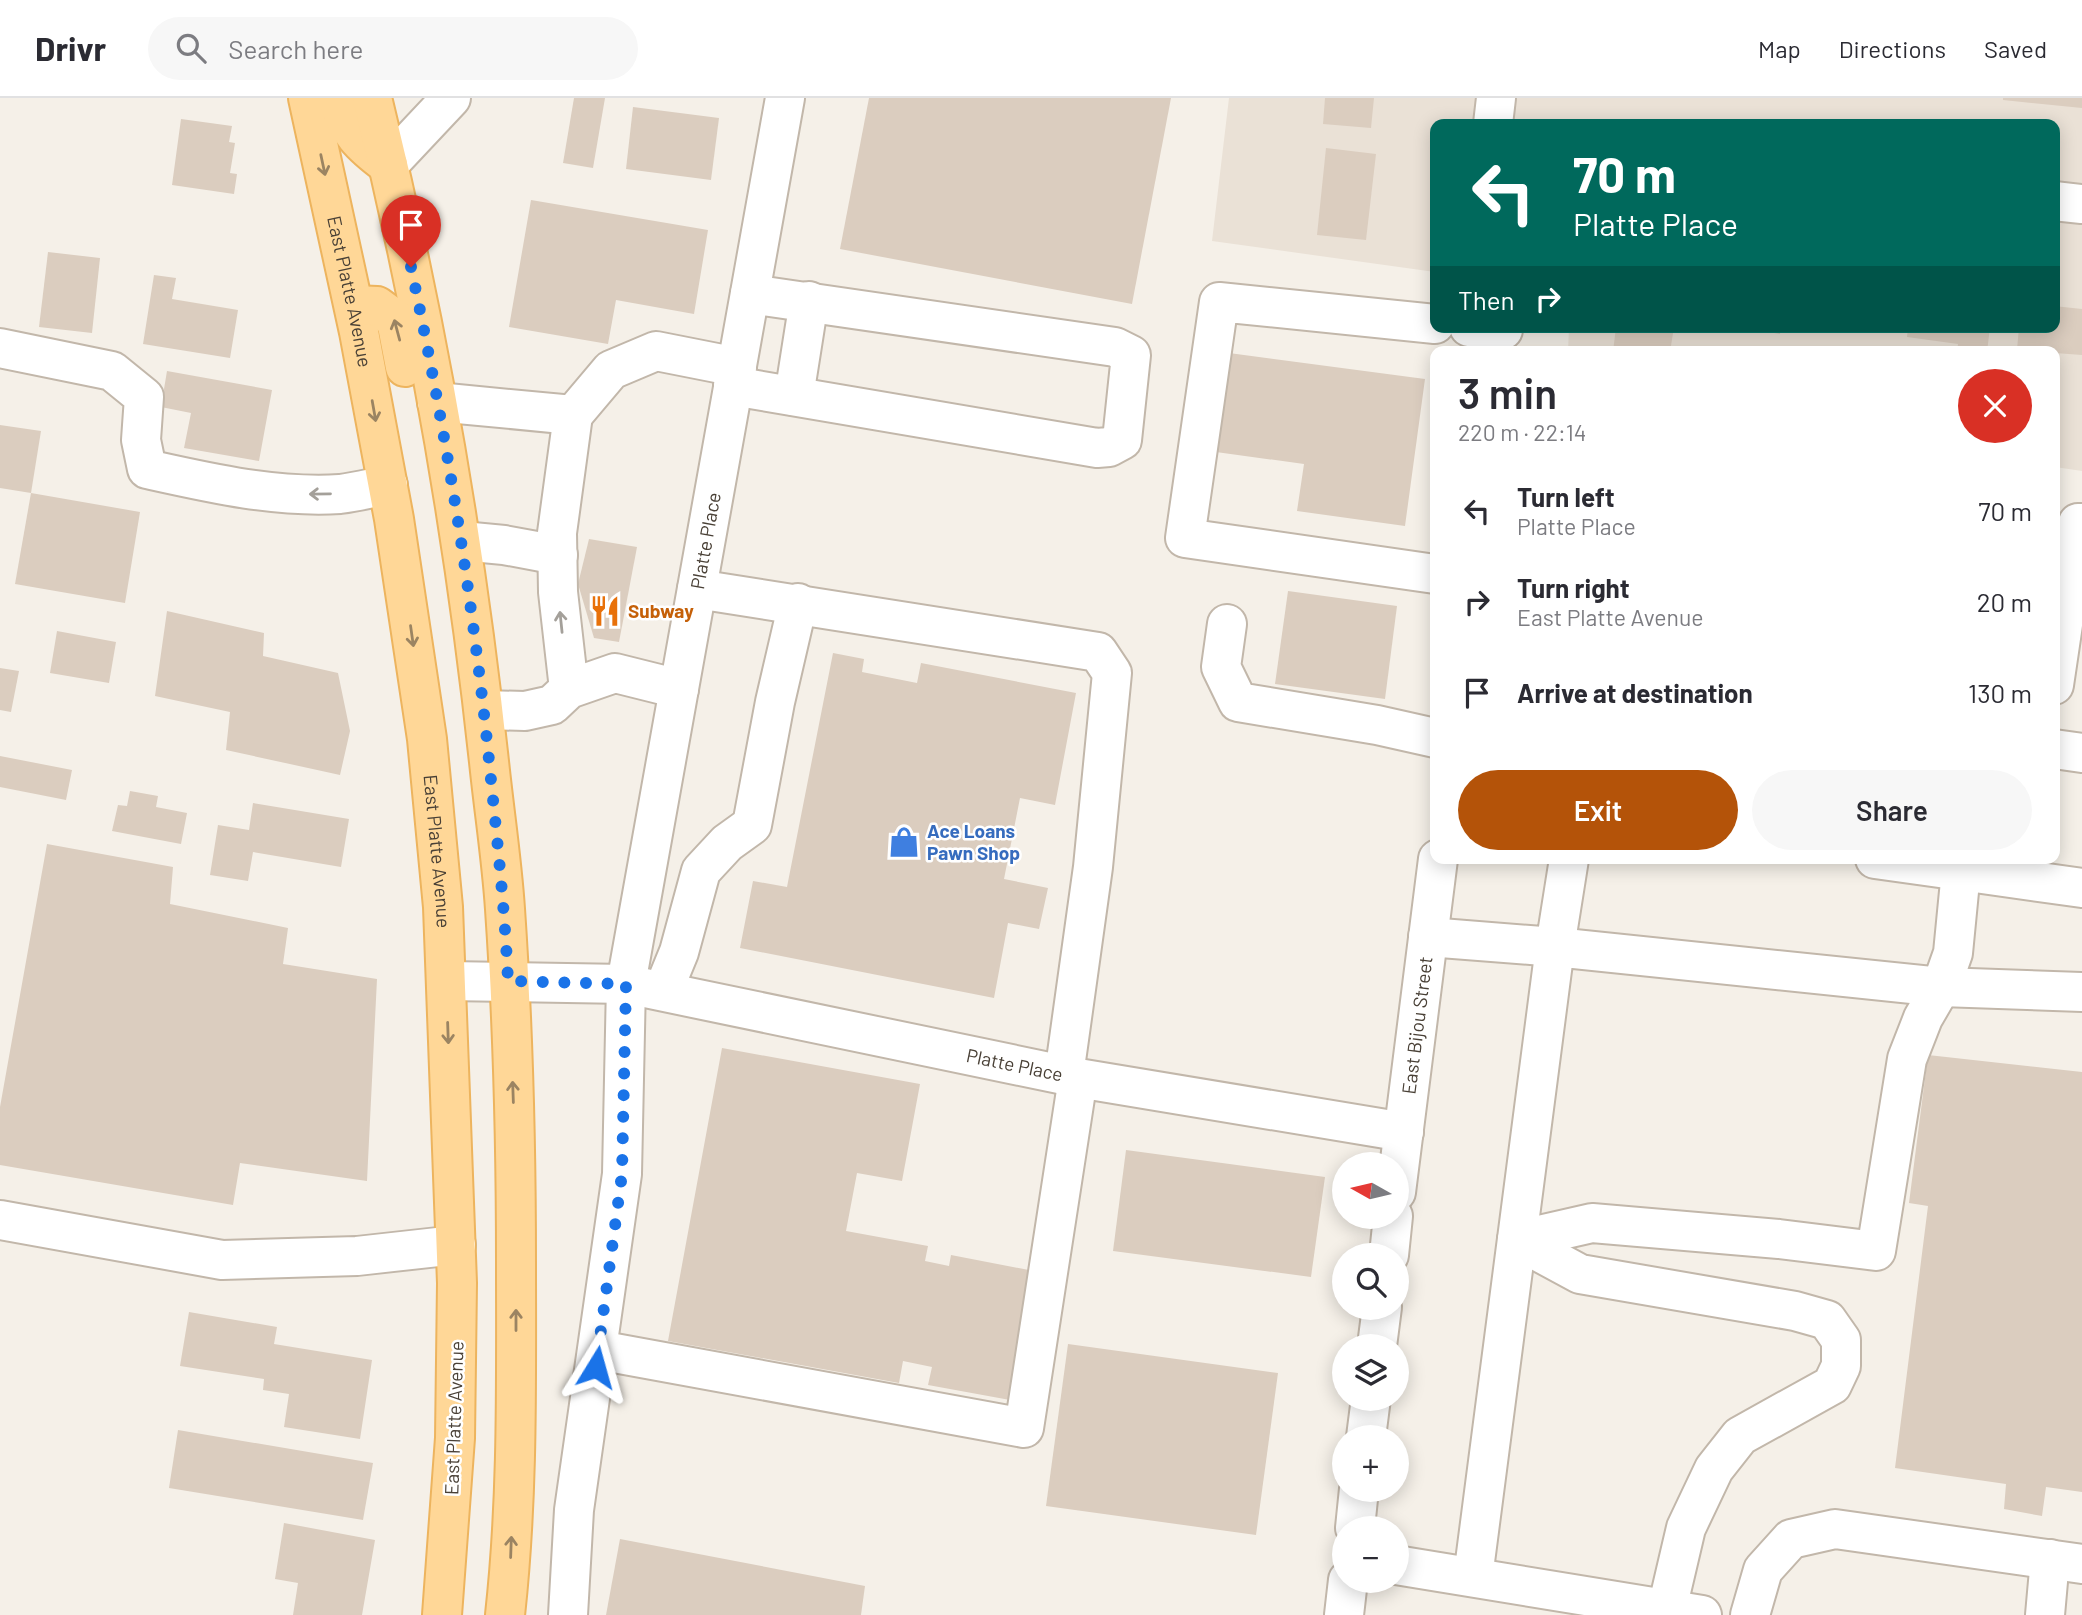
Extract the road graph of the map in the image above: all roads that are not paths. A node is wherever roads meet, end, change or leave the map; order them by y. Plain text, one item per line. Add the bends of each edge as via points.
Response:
1 (308, 98) edge
2 (338, 98) edge
3 (372, 98) edge
4 (451, 98) edge
5 (785, 98) edge
6 (1496, 98) edge
7 (1494, 119) edge
8 (388, 165) junction
9 (2060, 202) edge
10 (2082, 204) edge
11 (750, 294) junction
12 (809, 301) junction
13 (354, 305) junction
14 (1430, 323) edge
15 (0, 348) edge
16 (735, 377) junction
17 (794, 396) junction
18 (437, 402) junction
19 (573, 415) junction
20 (453, 484) junction
21 (388, 485) junction
22 (2082, 523) edge
23 (462, 541) junction
24 (558, 555) junction
25 (1430, 574) edge
26 (697, 589) junction
27 (798, 603) junction
28 (1227, 624) dead end
29 (2072, 629) edge
30 (2060, 666) edge
31 (679, 688) junction
32 (569, 689) junction
33 (484, 710) junction
34 (1430, 737) edge
35 (2060, 750) edge
36 (2082, 753) edge
37 (1437, 864) edge
38 (1569, 864) edge
39 (1962, 865) edge
40 (2082, 888) edge
41 (1428, 937) junction
42 (1555, 947) junction
43 (447, 981) junction
44 (508, 981) junction
45 (1941, 987) junction
46 (644, 988) junction
47 (2082, 992) edge
48 (1071, 1077) junction
49 (1404, 1132) junction
50 (1401, 1152) edge
51 (0, 1220) edge
52 (1517, 1240) junction
53 (456, 1245) junction
54 (598, 1350) junction
55 (2066, 1562) edge
56 (1409, 1567) edge
57 (1473, 1577) junction
58 (1347, 1593) edge
59 (1684, 1612) edge
60 (442, 1615) edge
61 (505, 1615) edge
62 (568, 1615) edge
63 (1344, 1615) edge
64 (1750, 1615) edge
65 (2045, 1615) edge

1 -> 13 main road, East Platte Avenue
2 - 8 main road via 343,119 354,136
3 - 8 main road
4 - 8 street
5 - 11 street, Platte Place
6 - 7 street
8 - 18 main road
9 - 10 street
11 - 12 street
11 - 16 street, Platte Place
12 - 17 street
12 - 17 street via 1115,347 1131,355 1122,440 1097,448
20 -> 13 main road via 427,444 414,409 396,320 377,306
13 -> 21 main road, East Platte Avenue
14 - 25 street via 1219,302 1185,538
21 -> 15 street via 342,494 293,494 148,469 141,440 144,397 112,371
16 - 17 street
16 - 19 street via 656,351 611,370
16 - 26 street, Platte Place
18 - 19 street
18 - 20 main road
19 - 24 street
20 - 23 main road
21 -> 43 main road, East Platte Avenue via 427,739
22 - 29 street via 2078,523
23 - 24 street
23 - 33 main road
32 -> 24 street
26 - 27 street
26 - 31 street, Platte Place
27 - 46 street via 752,825 701,871 679,952
27 - 48 street via 1098,652 1112,673
28 - 34 street via 1221,667 1238,702
29 - 30 street
31 - 32 street via 615,673
31 - 46 street, Platte Place
32 - 33 street via 552,705 524,711
33 - 44 main road via 505,905
35 - 36 street
37 - 41 street, East Bijou Street
38 - 42 street
39 - 40 street
39 - 45 street via 1953,953
41 - 42 street
41 - 49 street, East Bijou Street
42 - 45 street
42 - 52 street
43 - 44 street, Platte Place
43 -> 53 main road, East Platte Avenue
44 - 46 street, Platte Place
61 -> 44 main road via 516,1397 516,1153
45 - 47 street
45 - 52 street via 1906,1059 1876,1251 1592,1223
46 - 48 street, Platte Place
46 - 54 street
48 - 49 street, Platte Place
48 - 54 street via 1024,1428
49 - 50 street, East Bijou Street
51 - 53 street via 222,1260 357,1256
52 - 57 street
52 - 59 street via 1580,1274 1827,1320 1841,1340 1841,1366 1832,1385 1740,1436 1714,1469 1686,1528
53 - 60 main road, East Platte Avenue via 455,1438
54 - 62 street via 573,1510
55 - 64 street via 1835,1529 1791,1539 1763,1570
55 - 65 street
56 - 57 street
57 - 59 street
58 - 63 street

